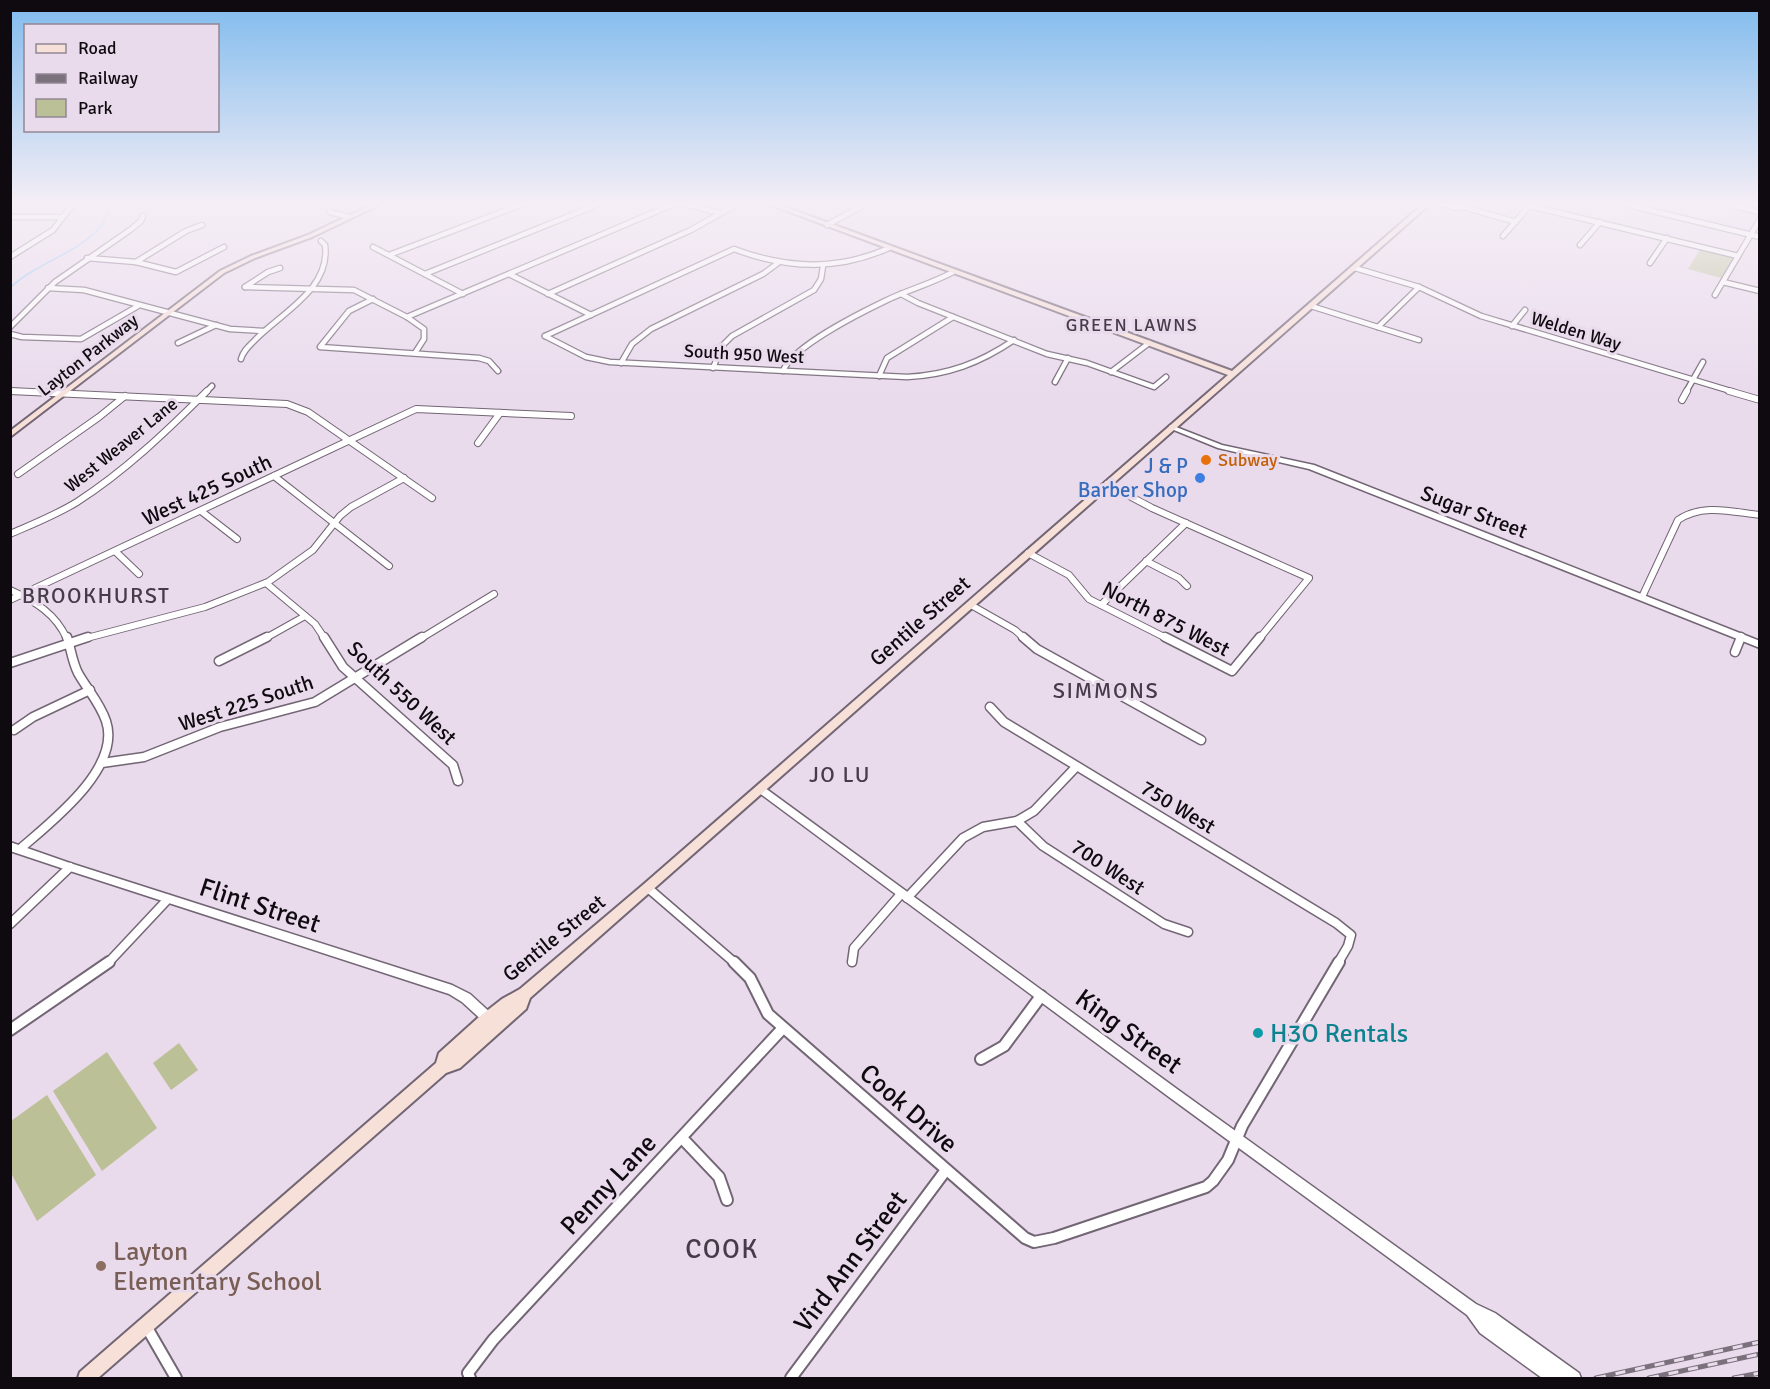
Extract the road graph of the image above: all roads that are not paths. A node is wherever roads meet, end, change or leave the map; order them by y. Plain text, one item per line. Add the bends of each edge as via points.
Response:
1 (73, 269) edge
2 (163, 269) edge
3 (182, 269) edge
4 (229, 269) edge
5 (278, 269) edge
6 (324, 269) edge
7 (415, 269) edge
8 (438, 269) edge
9 (521, 269) edge
10 (604, 269) edge
11 (691, 269) edge
12 (770, 269) edge
13 (823, 269) edge
14 (945, 269) edge
15 (1354, 269) edge
16 (1358, 269) edge
17 (1731, 269) edge
18 (953, 272) junction
19 (425, 274) junction
20 (509, 274) junction
21 (1723, 282) junction
22 (1419, 287) junction
23 (48, 288) junction
24 (309, 288) junction
25 (1760, 291) edge
26 (463, 294) junction
27 (548, 294) junction
28 (901, 294) junction
29 (1715, 295) dead end
30 (373, 299) junction
31 (138, 306) junction
32 (1311, 306) junction
33 (1525, 310) dead end
34 (167, 312) junction
35 (591, 315) junction
36 (407, 317) junction
37 (953, 317) junction
38 (216, 325) junction
39 (1512, 326) junction
40 (10, 327) edge
41 (1378, 327) junction
42 (264, 331) junction
43 (10, 334) edge
44 (1014, 340) junction
45 (1419, 340) dead end
46 (178, 343) dead end
47 (1149, 343) junction
48 (415, 353) junction
49 (1068, 358) junction
50 (242, 359) dead end
51 (1703, 362) dead end
52 (621, 363) junction
53 (713, 368) junction
54 (498, 371) dead end
55 (783, 371) junction
56 (1111, 372) junction
57 (1232, 374) junction
58 (879, 376) junction
59 (1166, 377) dead end
60 (1693, 380) junction
61 (1055, 382) dead end
62 (213, 386) dead end
63 (10, 391) edge
64 (64, 392) junction
65 (125, 396) junction
66 (199, 400) junction
67 (1682, 400) dead end
68 (1760, 400) edge
69 (500, 413) junction
70 (571, 416) dead end
71 (1171, 427) junction
72 (10, 435) edge
73 (351, 440) junction
74 (478, 443) dead end
75 (18, 474) dead end
76 (274, 476) junction
77 (404, 478) junction
78 (1107, 484) junction
79 (432, 498) dead end
80 (201, 511) junction
81 (1760, 515) edge
82 (335, 523) junction
83 (1186, 523) junction
84 (10, 534) edge
85 (237, 539) dead end
86 (116, 552) junction
87 (1028, 553) junction
88 (1146, 561) junction
89 (389, 566) dead end
90 (140, 574) dead end
91 (266, 583) junction
92 (1187, 586) dead end
93 (10, 590) edge
94 (494, 594) dead end
95 (23, 595) junction
96 (1642, 597) junction
97 (10, 600) edge
98 (971, 604) junction
99 (1101, 605) junction
100 (305, 615) junction
101 (1741, 637) junction
102 (69, 643) junction
103 (1760, 645) edge
104 (1736, 652) dead end
105 (219, 661) dead end
106 (10, 663) edge
107 (356, 679) junction
108 (90, 690) junction
109 (990, 707) dead end
110 (14, 730) dead end
111 (1201, 740) dead end
112 (102, 763) junction
113 (1076, 767) junction
114 (459, 781) dead end
115 (760, 789) junction
116 (1017, 821) junction
117 (15, 847) edge
118 (70, 867) junction
119 (648, 888) junction
120 (904, 896) junction
121 (168, 899) junction
122 (10, 924) edge
123 (1188, 932) dead end
124 (852, 962) dead end
125 (524, 996) junction
126 (1041, 996) junction
127 (489, 1019) junction
128 (783, 1028) junction
129 (10, 1030) edge
130 (981, 1059) dead end
131 (444, 1067) junction
132 (682, 1138) junction
133 (1238, 1140) junction
134 (946, 1170) junction
135 (727, 1200) dead end
136 (1471, 1310) junction
137 (146, 1326) junction
138 (469, 1376) edge
139 (172, 1377) edge
140 (86, 1378) edge
141 (791, 1378) edge
142 (1554, 1378) edge
143 (1574, 1378) edge

1 - 23 street
2 - 3 street via 176,272
4 - 34 main road, Layton Parkway
5 - 24 street via 245,287
6 - 24 street
7 - 19 street
8 - 19 street
9 - 20 street
10 - 27 street
11 - 35 street
12 - 52 street via 651,329 632,344
13 - 53 street via 814,290 732,336 722,346
14 - 18 main road
15 - 32 main road, Gentile Street
16 - 22 street, Welden Way
17 - 21 street
18 - 28 street
18 - 47 main road
19 - 26 street
20 - 26 street
20 - 27 street
21 - 25 street
21 - 29 street
22 - 39 street, Welden Way via 1458,307
22 - 41 street
23 - 31 street via 84,290
23 - 40 street
24 - 30 street via 348,289
24 - 42 street
26 - 36 street
27 - 35 street
28 - 37 street
28 - 55 street via 800,349
30 - 36 street
30 - 48 street via 349,311 320,347
31 - 34 street
31 - 43 street via 81,339
32 - 41 street
32 - 57 main road, Gentile Street
33 - 39 street
34 - 38 street
34 - 64 main road, Layton Parkway
35 - 52 street, South 950 West via 545,336 586,357
36 - 48 street via 424,329 424,339
37 - 44 street
37 - 58 street via 887,358
38 - 42 street
38 - 46 street
39 - 60 street, Welden Way
41 - 45 street
42 - 50 street via 242,354
44 - 49 street
44 - 58 street, South 950 West via 981,363 946,375
47 - 56 street
47 - 57 main road
48 - 54 street via 479,358 489,361
49 - 56 street
49 - 61 street
51 - 60 street
52 - 53 street, South 950 West
53 - 55 street, South 950 West
55 - 58 street, South 950 West
56 - 59 street via 1154,387
57 - 71 main road, Gentile Street
60 - 67 street
60 - 68 street, Welden Way
62 - 66 street, West Weaver Lane
63 - 64 street
64 - 65 street
64 - 72 main road, Layton Parkway
65 - 66 street
65 - 75 street via 87,428
66 - 73 street via 287,404 308,412
66 - 84 street, West Weaver Lane via 94,490
69 - 70 street
69 - 73 street, West 425 South via 416,409
69 - 74 street
71 - 78 main road, Gentile Street
71 - 96 street, Sugar Street via 1220,447 1311,467
73 - 76 street, West 425 South
73 - 77 street
76 - 80 street, West 425 South
76 - 82 street
77 - 79 street
77 - 82 street via 352,506
78 - 83 street
78 - 87 main road, Gentile Street
80 - 85 street
80 - 86 street, West 425 South
81 - 96 street via 1710,510 1686,513 1678,520
82 - 89 street
82 - 91 street via 305,558
83 - 88 street
83 - 99 street, North 875 West via 1309,578 1232,671
86 - 90 street
86 - 95 street, West 425 South
87 - 98 main road, Gentile Street
87 - 99 street, North 875 West via 1069,575 1080,590
88 - 92 street
88 - 99 street
91 - 100 street, South 550 West
91 - 102 street via 194,611
93 - 95 street
94 - 107 street, West 225 South via 480,598
95 - 97 street, West 425 South
95 - 102 street via 58,621
96 - 101 street, Sugar Street
98 - 111 street via 1015,630 1037,649
98 - 115 main road, Gentile Street
100 - 105 street
100 - 107 street, South 550 West via 324,635 333,655
101 - 103 street, Sugar Street
101 - 104 street
102 - 106 street
102 - 108 street via 73,662
107 - 112 street, West 225 South via 304,706 220,728 144,757
107 - 114 street, South 550 West via 453,765
108 - 110 street
108 - 112 street via 108,723 110,736
109 - 113 street, 750 West via 1004,722
112 - 117 street via 71,802
113 - 116 street via 1044,803
113 - 133 street, 750 West via 1351,934 1348,946 1242,1126
115 - 119 main road, Gentile Street
115 - 120 street, King Street
116 - 120 street via 983,827 963,838
116 - 123 street, 700 West via 1042,846 1164,924
117 - 118 street, Flint Street
118 - 121 street, Flint Street
118 - 122 street
119 - 125 main road, Gentile Street
119 - 128 street, Cook Drive via 747,973 756,984 760,1003
120 - 124 street via 854,948
120 - 126 street, King Street
121 - 127 street, Flint Street via 452,990
121 - 129 street via 109,962
125 - 127 main road via 496,1018
125 - 131 main road, Gentile Street via 521,1004 455,1063
126 - 130 street via 1004,1046
126 - 133 street, King Street
127 - 131 main road via 487,1026
128 - 132 street, Penny Lane
128 - 134 street, Cook Drive
131 - 137 main road, Gentile Street
132 - 135 street via 719,1177
132 - 138 street, Penny Lane via 494,1340
133 - 134 street, Cook Drive via 1221,1174 1206,1187 1034,1242 1024,1238
133 - 136 street, King Street
134 - 141 street, Vird Ann Street
136 - 142 street, King Street via 1485,1328
136 - 143 street, King Street via 1490,1318
137 - 139 street
137 - 140 main road, Gentile Street

